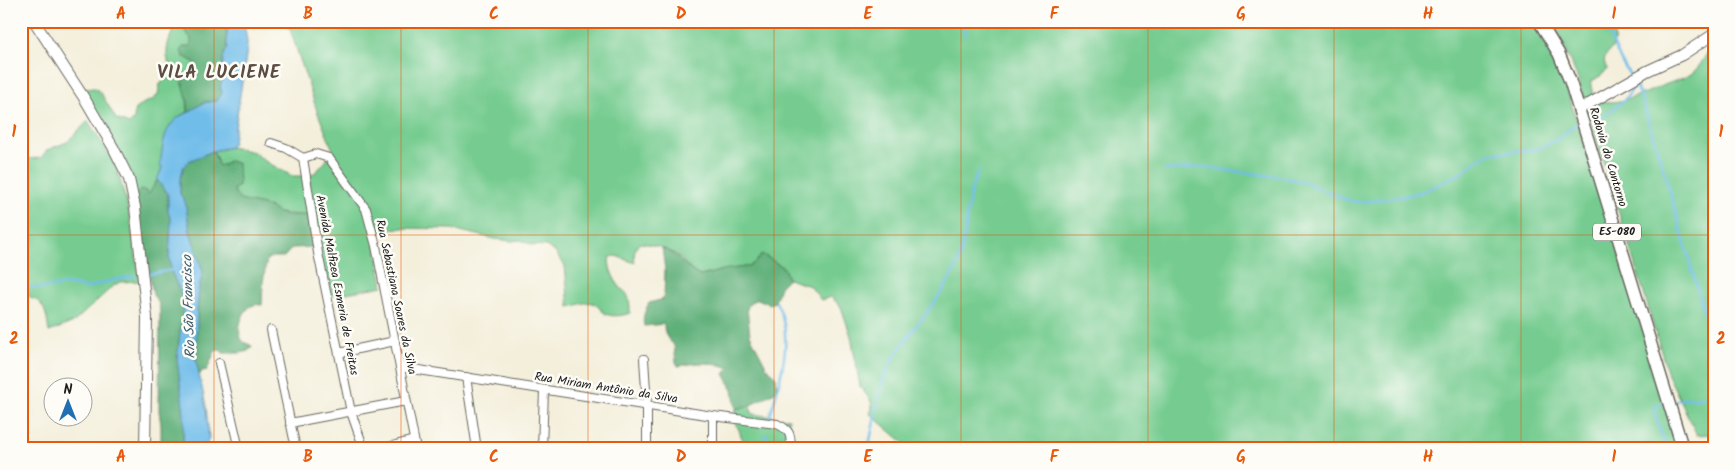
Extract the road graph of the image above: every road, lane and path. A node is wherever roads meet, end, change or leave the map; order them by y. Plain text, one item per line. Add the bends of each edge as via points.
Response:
1 (34, 21) edge
2 (1539, 21) edge
3 (1714, 34) edge
4 (1580, 109) junction
5 (271, 143) dead end
6 (303, 158) junction
7 (271, 330) dead end
8 (395, 341) junction
9 (339, 353) junction
10 (644, 359) dead end
11 (219, 363) dead end
12 (400, 368) junction
13 (466, 377) junction
14 (544, 390) junction
15 (406, 401) junction
16 (647, 405) junction
17 (351, 412) junction
18 (713, 416) junction
19 (290, 423) junction
20 (415, 445) edge
21 (145, 449) edge
22 (239, 449) edge
23 (296, 449) edge
24 (364, 449) edge
25 (380, 449) edge
26 (477, 449) edge
27 (542, 449) edge
28 (647, 449) edge
29 (712, 449) edge
30 (790, 449) edge
31 (1683, 449) edge

1 - 21 main road via 86,101 129,179 148,317
2 - 4 main road, Rodovia do Contorno / ES-080 via 1559,54
3 - 4 main road via 1682,55
4 - 31 main road, Rodovia do Contorno / ES-080
5 - 6 street
6 - 8 street, Rua Sebastiana Soares da Silva via 316,154 329,158 366,209
6 - 9 street, Avenida Malfizea Esmeria de Freitas
7 - 19 street
8 - 9 street
8 - 12 street, Rua Sebastiana Soares da Silva
9 - 17 street, Avenida Malfizea Esmeria de Freitas
10 - 16 street
11 - 22 street
12 - 13 street, Rua Miriam Antônio da Silva
12 - 15 street, Rua Sebastiana Soares da Silva
13 - 14 street, Rua Miriam Antônio da Silva
13 - 26 street
14 - 16 street, Rua Miriam Antônio da Silva
14 - 27 street
15 - 17 street
15 - 20 street, Rua Sebastiana Soares da Silva
16 - 18 street, Rua Miriam Antônio da Silva
16 - 28 street
17 - 19 street
17 - 24 street, Avenida Malfizea Esmeria de Freitas
18 - 29 street
18 - 30 street, Rua Miriam Antônio da Silva via 786,428 790,433
19 - 23 street
20 - 25 street

